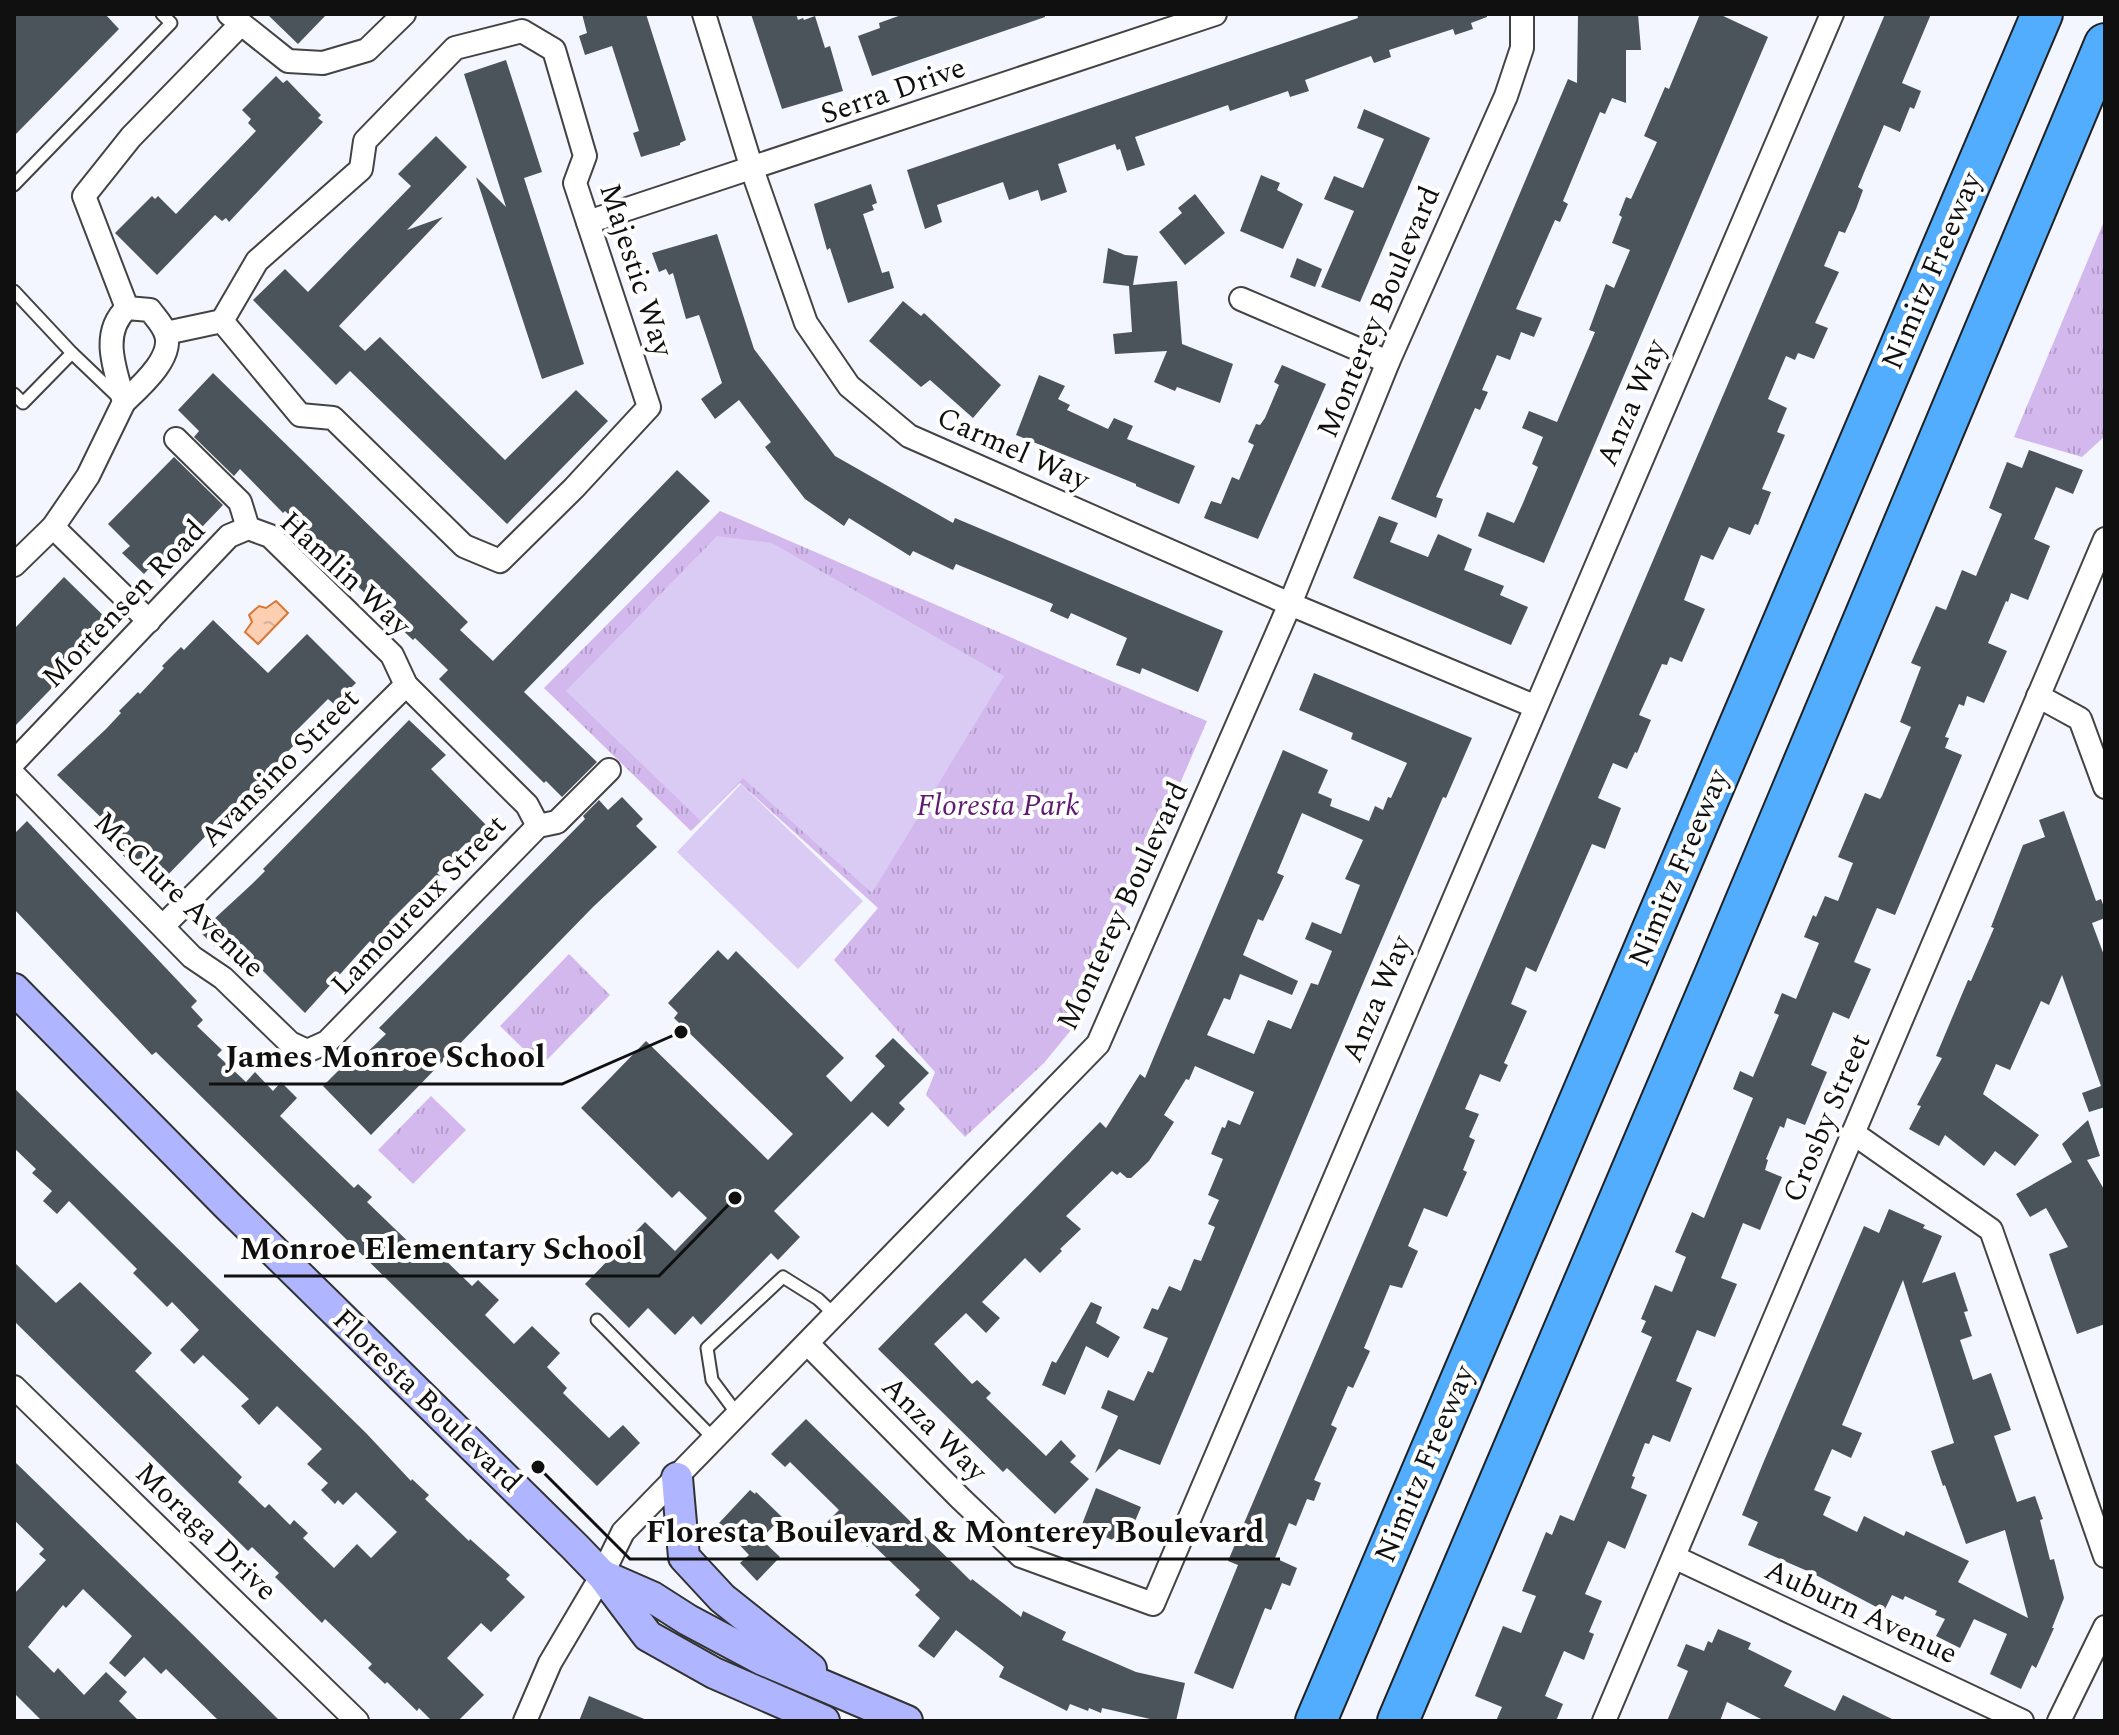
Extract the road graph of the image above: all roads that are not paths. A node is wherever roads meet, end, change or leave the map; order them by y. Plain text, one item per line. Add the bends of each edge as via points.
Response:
1 (162, 14) edge
2 (404, 14) edge
3 (704, 14) edge
4 (1215, 14) edge
5 (1522, 14) edge
6 (1832, 14) edge
7 (2042, 14) edge
8 (235, 20) edge
9 (2105, 44) edge
10 (752, 169) junction
11 (14, 185) edge
12 (588, 222) junction
13 (14, 291) edge
14 (1241, 299) dead end
15 (127, 308) junction
16 (222, 321) junction
17 (166, 333) junction
18 (72, 353) junction
19 (1388, 362) junction
20 (14, 394) edge
21 (124, 402) junction
22 (176, 439) dead end
23 (53, 527) junction
24 (248, 528) junction
25 (2105, 539) edge
26 (14, 565) edge
27 (1290, 604) junction
28 (149, 621) junction
29 (406, 685) junction
30 (2038, 696) junction
31 (1534, 706) junction
32 (14, 762) edge
33 (609, 770) dead end
34 (14, 775) edge
35 (2105, 787) edge
36 (538, 826) junction
37 (163, 926) junction
38 (14, 989) edge
39 (307, 1051) joint
40 (1853, 1133) junction
41 (836, 1315) junction
42 (597, 1320) dead end
43 (808, 1344) junction
44 (14, 1387) edge
45 (738, 1415) junction
46 (714, 1439) junction
47 (677, 1478) junction
48 (2105, 1556) edge
49 (1674, 1557) junction
50 (602, 1575) junction
51 (2105, 1627) edge
52 (840, 1693) junction
53 (357, 1721) edge
54 (525, 1721) edge
55 (824, 1721) edge
56 (907, 1721) edge
57 (1316, 1721) edge
58 (1398, 1721) edge
59 (1604, 1721) edge
60 (2022, 1721) edge
61 (2059, 1721) edge

1 - 11 lane via 171,23
2 - 8 street via 367,50 323,63 288,61
3 - 10 street, Carmel Way
4 - 10 street, Serra Drive
5 - 19 street, Monterey Boulevard via 1522,48 1506,96
6 - 31 street, Anza Way
7 - 57 highway, Nimitz Freeway
8 - 15 street via 84,196
9 - 58 highway
10 - 12 street, Serra Drive
10 - 27 street, Carmel Way via 806,323 849,386 909,436
12 - 16 street, Majestic Way via 575,183 585,156 554,50 522,31 455,48 365,141 361,169 257,261
12 - 16 street, Majestic Way via 649,407 500,561 464,546 333,418 300,415
13 - 18 lane
14 - 19 street
15 - 17 street via 150,310
15 - 21 street via 118,316 109,346
16 - 17 street
17 - 21 street via 168,349
18 - 20 lane via 23,403
18 - 21 lane
19 - 27 street, Monterey Boulevard
21 - 23 street via 88,476
22 - 24 street, Hamlin Way via 240,502
23 - 26 street
23 - 28 street
24 - 28 street, Mortensen Road via 229,536
24 - 29 street, Hamlin Way via 270,536 392,655
25 - 30 street, Crosby Street
27 - 31 street, Carmel Way
27 - 41 street, Monterey Boulevard via 1098,1044
28 - 32 street, Mortensen Road
29 - 36 street, Hamlin Way via 527,805
29 - 37 street, Avansino Street
30 - 35 street via 2080,719
30 - 40 street, Crosby Street
31 - 43 street, Anza Way via 1153,1604 1021,1556
33 - 36 street, Lamoureux Street via 557,822
34 - 37 street, McClure Avenue
36 - 39 street, Lamoureux Street via 327,1042
37 - 39 street, McClure Avenue via 290,1043
38 - 50 street, Floresta Boulevard
40 - 48 street via 1991,1230
40 - 49 street, Crosby Street
41 - 43 street, Monterey Boulevard
41 - 45 lane via 783,1277 707,1348 712,1380
42 - 46 lane
43 - 45 street, Monterey Boulevard
44 - 53 street, Moraga Drive
45 - 46 street, Monterey Boulevard
46 - 47 street, Monterey Boulevard
47 - 50 street, Monterey Boulevard via 623,1532
47 - 52 street via 684,1557 722,1598
49 - 59 street, Crosby Street
49 - 60 street, Auburn Avenue
50 - 52 street, Floresta Boulevard via 763,1660
50 - 54 street, Monterey Boulevard via 550,1663
50 - 55 street, Floresta Boulevard via 648,1636 714,1673
51 - 61 street
52 - 56 street, Floresta Boulevard

